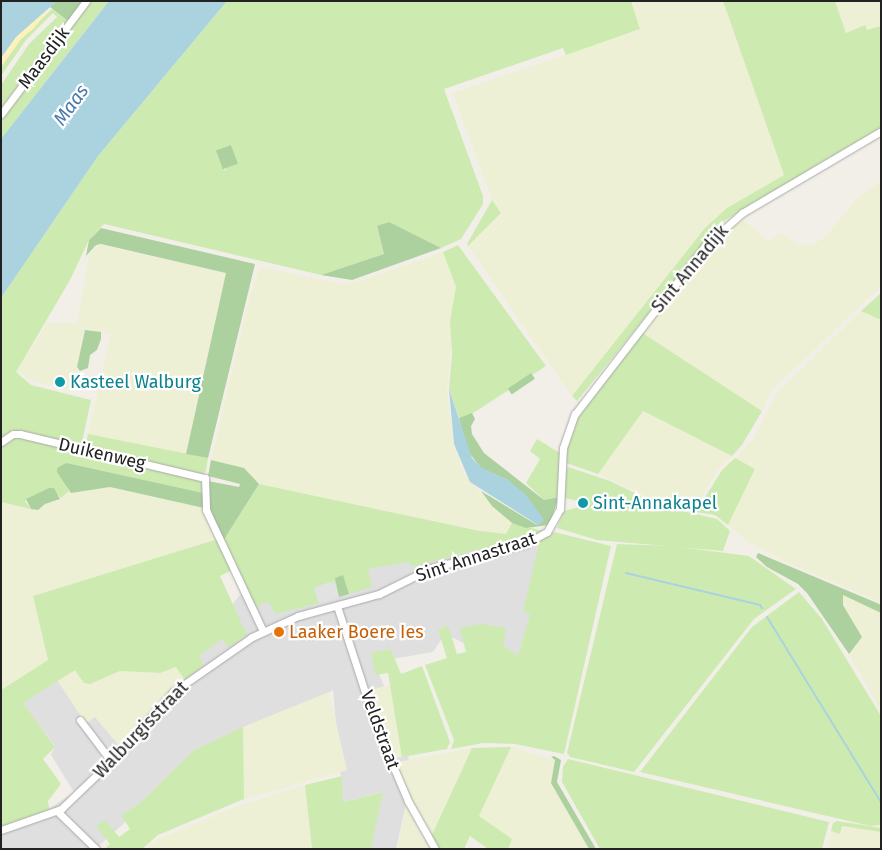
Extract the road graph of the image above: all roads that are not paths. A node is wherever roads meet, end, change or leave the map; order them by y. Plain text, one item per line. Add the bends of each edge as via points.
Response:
1 (86, 1) edge
2 (1, 114) edge
3 (881, 131) edge
4 (1, 442) edge
5 (562, 464) joint
6 (337, 606) junction
7 (263, 631) junction
8 (80, 720) dead end
9 (111, 761) junction
10 (58, 812) junction
11 (1, 830) edge
12 (96, 849) edge
13 (435, 849) edge

1 - 2 street, Maasdijk
3 - 5 street, Sint Annadijk via 742,213 718,232 580,406 566,435
4 - 7 street, Duikenweg via 20,434 206,478 206,510
5 - 6 street, Sint Annastraat via 560,509 552,528 538,539 431,568 379,594
6 - 7 street, Walburgisstraat via 298,616
6 - 13 street, Veldstraat via 380,734 408,801
7 - 9 street, Walburgisstraat via 224,654 173,692
8 - 9 street
9 - 10 street, Walburgisstraat
10 - 11 street
10 - 12 street

